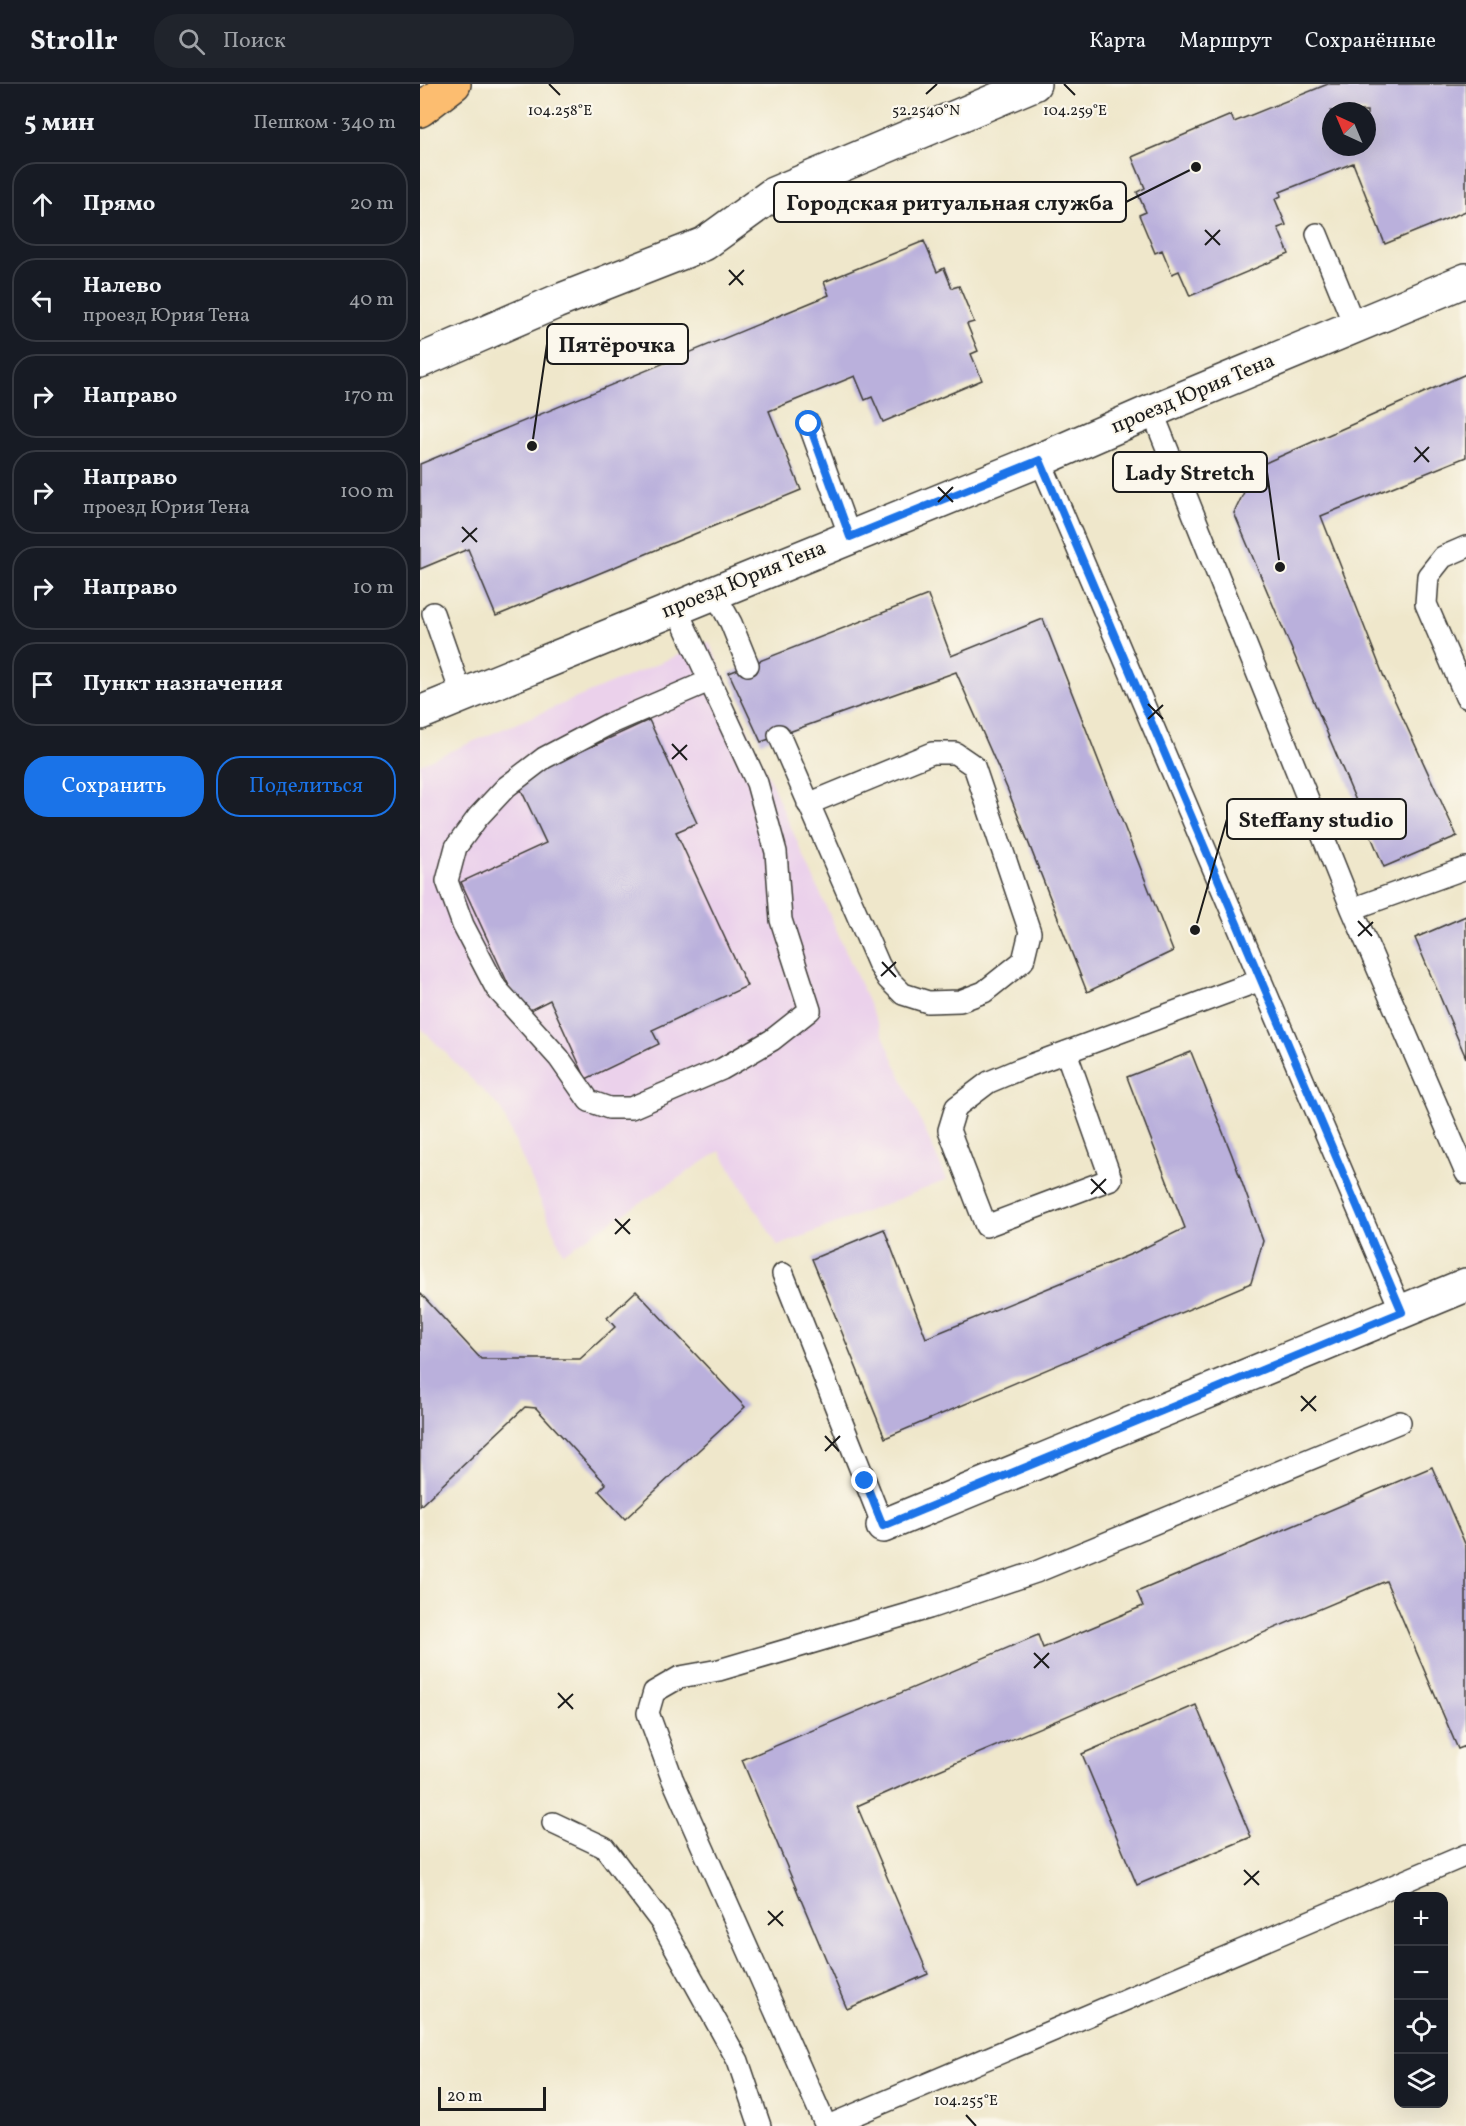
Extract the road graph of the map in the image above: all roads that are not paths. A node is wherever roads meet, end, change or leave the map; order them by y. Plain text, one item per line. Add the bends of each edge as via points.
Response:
1 (454, 84) edge
2 (1034, 84) edge
3 (420, 110) edge
4 (1317, 234) dead end
5 (1466, 280) edge
6 (1354, 327) junction
7 (420, 361) edge
8 (1152, 411) junction
9 (809, 424) dead end
10 (1040, 460) junction
11 (850, 537) junction
12 (1466, 547) edge
13 (714, 592) junction
14 (676, 608) junction
15 (433, 613) dead end
16 (748, 665) dead end
17 (709, 681) junction
18 (462, 696) junction
19 (1466, 697) edge
20 (420, 713) edge
21 (779, 735) dead end
22 (808, 804) junction
23 (1466, 868) edge
24 (1352, 909) junction
25 (1261, 980) junction
26 (1066, 1052) junction
27 (1466, 1173) edge
28 (783, 1274) dead end
29 (1466, 1285) edge
30 (1402, 1312) junction
31 (1400, 1422) dead end
32 (883, 1526) joint
33 (553, 1823) dead end
34 (1466, 1855) edge
35 (760, 2126) edge
36 (827, 2126) edge

1 - 3 main road
2 - 7 street via 773,194 704,244
4 - 6 lane
5 - 6 street, проезд Юрия Тена
6 - 8 street, проезд Юрия Тена
8 - 10 street, проезд Юрия Тена
8 - 24 lane
9 - 11 lane
10 - 11 street, проезд Юрия Тена
10 - 25 lane
11 - 13 street, проезд Юрия Тена
12 - 19 lane via 1443,557 1428,576 1426,604
13 - 14 street, проезд Юрия Тена
13 - 16 lane
14 - 17 lane
14 - 18 street, проезд Юрия Тена
15 - 18 lane
17 - 17 lane via 757,783 776,852 781,920 810,1010 772,1040 722,1069 631,1108 609,1108 590,1101 559,1058 496,988 463,925 447,881 456,848 506,787 544,758 609,724
18 - 20 street, проезд Юрия Тена
21 - 22 lane
22 - 22 lane via 932,753 955,753 974,766 1025,889 1030,932 1023,961 984,992 960,1001 928,1002 903,994 879,965
23 - 24 lane
24 - 27 lane
25 - 26 lane
25 - 30 lane
26 - 26 lane via 988,1082 956,1107 949,1130 986,1226 1111,1179
28 - 32 lane
29 - 30 street
30 - 32 street
31 - 36 lane via 1036,1572 719,1670 680,1677 654,1692 648,1713 672,1778
33 - 35 lane via 604,1847 661,1922 738,2061
34 - 36 lane

